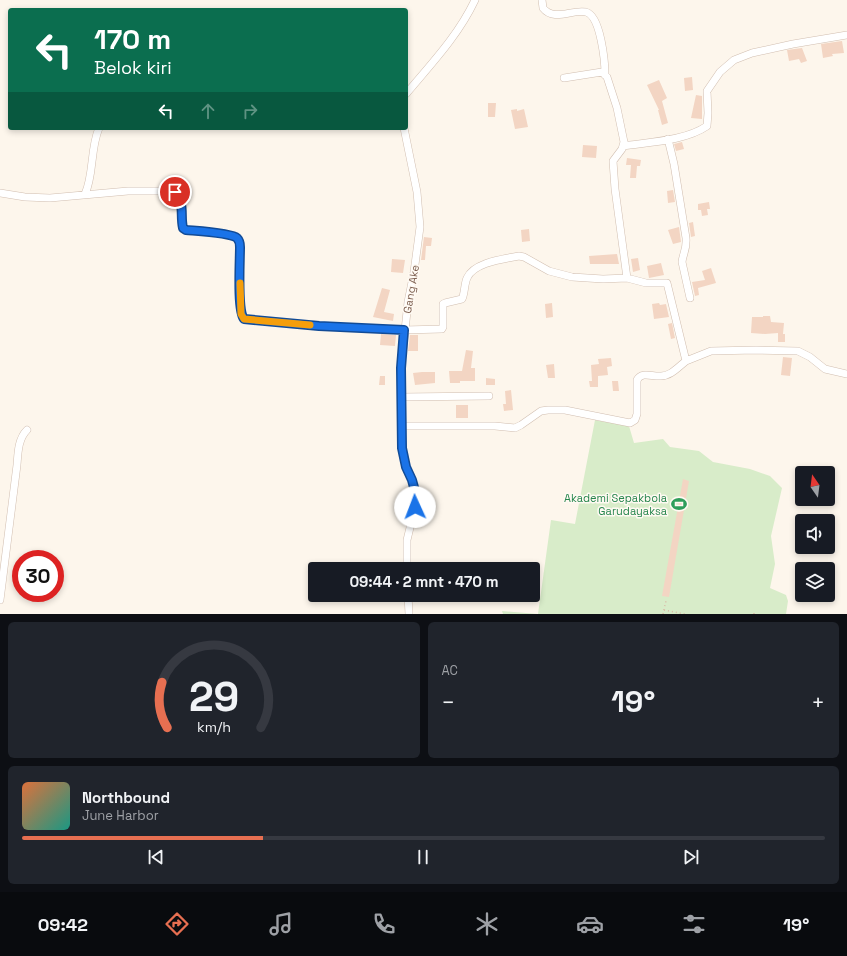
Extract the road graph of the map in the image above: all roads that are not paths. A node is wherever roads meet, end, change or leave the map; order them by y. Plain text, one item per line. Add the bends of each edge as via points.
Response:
1 (475, 0) edge
2 (542, 0) edge
3 (847, 35) edge
4 (605, 75) junction
5 (564, 78) dead end
6 (408, 92) edge
7 (98, 130) edge
8 (404, 130) edge
9 (668, 139) junction
10 (623, 146) junction
11 (0, 194) edge
12 (85, 194) junction
13 (628, 278) junction
14 (690, 298) dead end
15 (404, 330) junction
16 (686, 361) junction
17 (847, 374) edge
18 (489, 396) dead end
19 (401, 397) junction
20 (402, 426) junction
21 (27, 430) dead end
22 (408, 562) edge
23 (0, 600) edge
24 (408, 602) edge
25 (409, 614) edge

1 - 6 street via 458,32
2 - 4 street via 542,8 553,15 585,12 592,16 603,49
3 - 9 street via 752,53 734,60 720,72 708,91 707,126 688,135
4 - 5 street via 602,72 595,72
4 - 10 street via 617,108
7 - 12 street
8 - 15 street, Gang Ake via 417,192 420,227
9 - 10 street
9 - 14 street via 686,238 687,248 682,262
10 - 13 street via 613,161
11 - 12 street via 36,198
12 - 15 street via 128,191 175,192 182,204 183,228 236,237 240,247 241,314 244,319
13 - 15 street via 603,280 572,277 549,271 520,256 482,264 466,278 462,299 443,304 442,329
13 - 16 street via 646,283 668,284
15 - 19 street, Gang Ake
16 - 17 street via 711,351 798,351 824,369
16 - 20 street via 669,375 639,377 637,414 635,420 630,422 565,410 548,410 541,411 515,428
18 - 19 street
19 - 20 street, Gang Ake
20 - 22 street, Gang Ake via 402,448 415,491 415,507 407,540
21 - 23 street via 21,438 18,454
24 - 25 street

